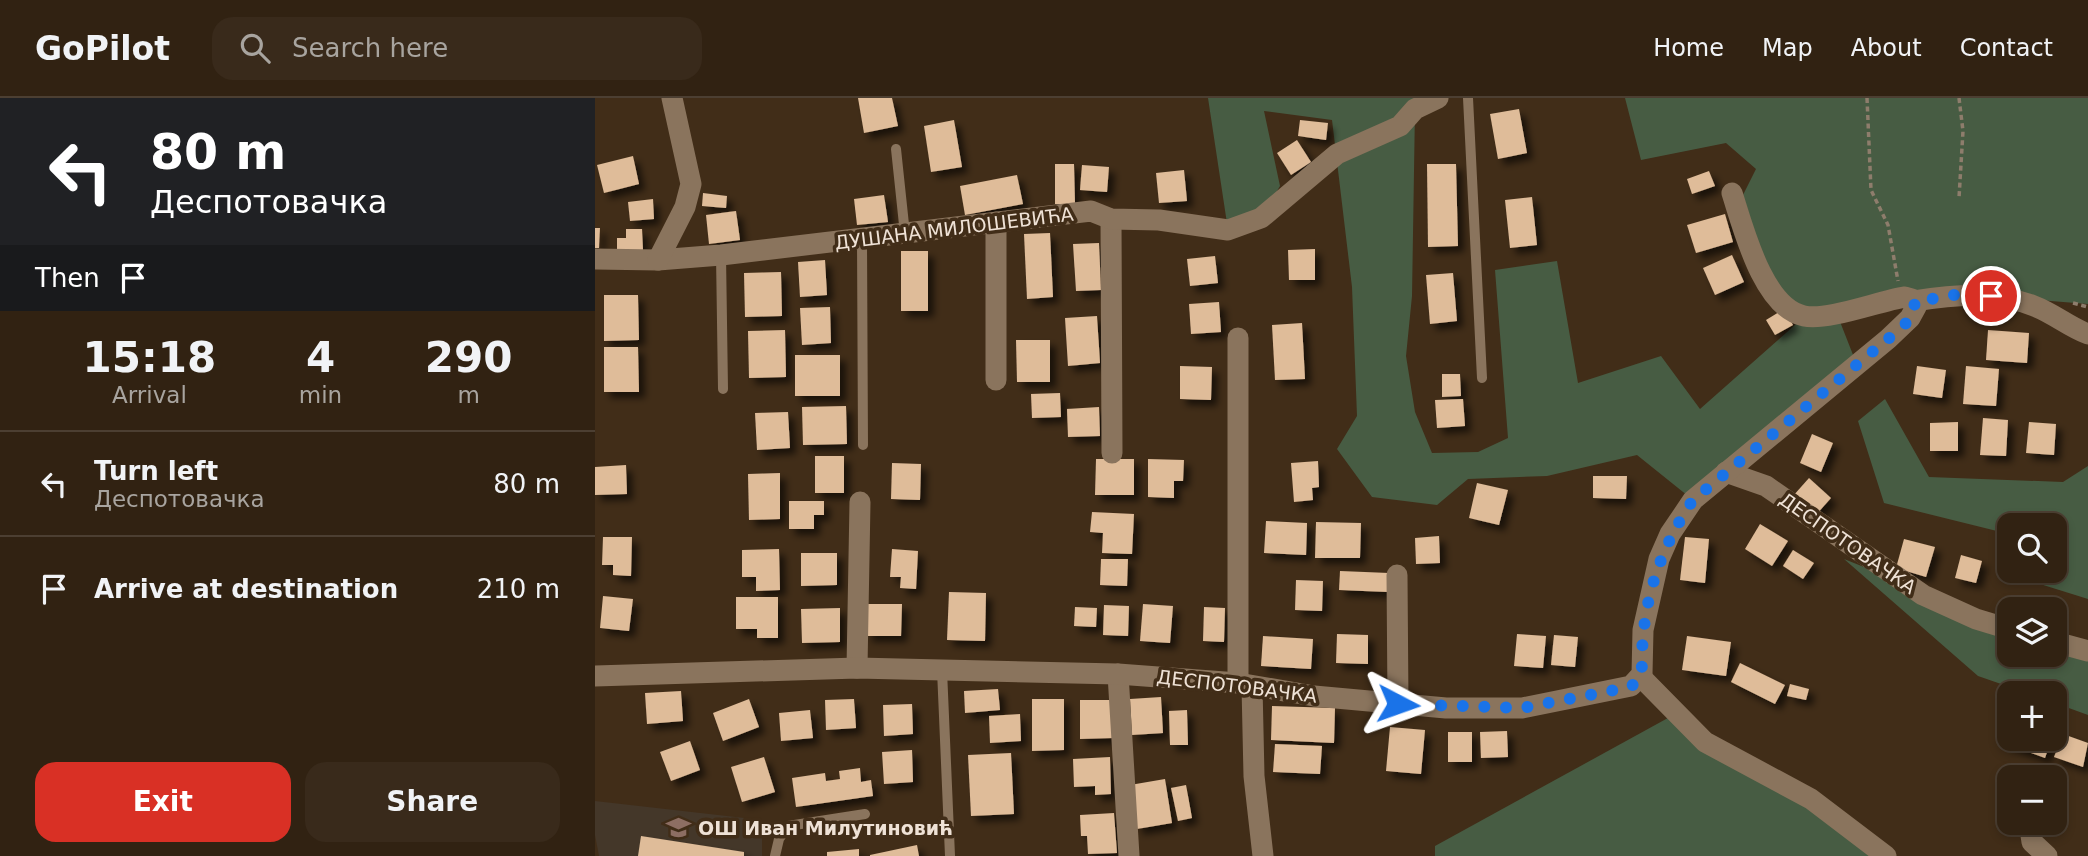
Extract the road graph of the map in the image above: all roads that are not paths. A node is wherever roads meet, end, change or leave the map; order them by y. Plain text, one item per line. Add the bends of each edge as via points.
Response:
1 (672, 98) edge
2 (1438, 98) edge
3 (1468, 98) edge
4 (896, 149) dead end
5 (1732, 193) dead end
6 (1111, 219) junction
7 (996, 222) junction
8 (905, 234) junction
9 (862, 241) junction
10 (721, 255) junction
11 (595, 259) edge
12 (658, 260) junction
13 (1908, 299) junction
14 (2088, 334) edge
15 (1238, 338) dead end
16 (1482, 378) dead end
17 (996, 380) dead end
18 (723, 388) dead end
19 (863, 445) dead end
20 (1112, 453) dead end
21 (1726, 472) junction
22 (860, 502) dead end
23 (1397, 575) dead end
24 (1997, 625) edge
25 (2067, 645) edge
26 (2088, 651) edge
27 (857, 668) junction
28 (942, 670) junction
29 (1118, 674) junction
30 (595, 676) edge
31 (1641, 677) junction
32 (1245, 685) junction
33 (1398, 704) junction
34 (865, 814) dead end
35 (2031, 835) edge
36 (775, 856) edge
37 (950, 856) edge
38 (1129, 856) edge
39 (1263, 856) edge
40 (1886, 856) edge
41 (2047, 856) edge

1 - 12 street via 691,184 685,207
2 - 6 street, ДУШАНА МИЛОШЕВИЋА via 1415,109 1400,126 1337,154 1261,218 1228,230
3 - 16 lane
4 - 8 lane
5 - 13 street via 1749,247 1784,307 1804,316
6 - 7 street, ДУШАНА МИЛОШЕВИЋА via 1091,211
6 - 20 street
7 - 8 street, ДУШАНА МИЛОШЕВИЋА
7 - 17 street
8 - 9 street, ДУШАНА МИЛОШЕВИЋА
9 - 10 street, ДУШАНА МИЛОШЕВИЋА
9 - 19 lane
10 - 12 street, ДУШАНА МИЛОШЕВИЋА
10 - 18 lane
11 - 12 street, ДУШАНА МИЛОШЕВИЋА
13 - 14 street via 1953,295 2017,300
13 - 21 street via 1915,310 1888,339
15 - 32 street
21 - 24 street, ДЕСПОТОВАЧКА via 1766,486 1923,596
21 - 31 street via 1693,500 1659,559 1643,630
22 - 27 street
23 - 33 street
25 - 26 street
27 - 28 street, ДЕСПОТОВАЧКА
27 - 30 street, ДЕСПОТОВАЧКА
28 - 29 street, ДЕСПОТОВАЧКА
28 - 37 lane
29 - 32 street, ДЕСПОТОВАЧКА
29 - 38 street
31 - 33 street, ДЕСПОТОВАЧКА via 1631,687 1522,708
31 - 40 street via 1705,742 1811,799
32 - 33 street, ДЕСПОТОВАЧКА
32 - 39 street
34 - 36 lane via 788,826
35 - 41 street

